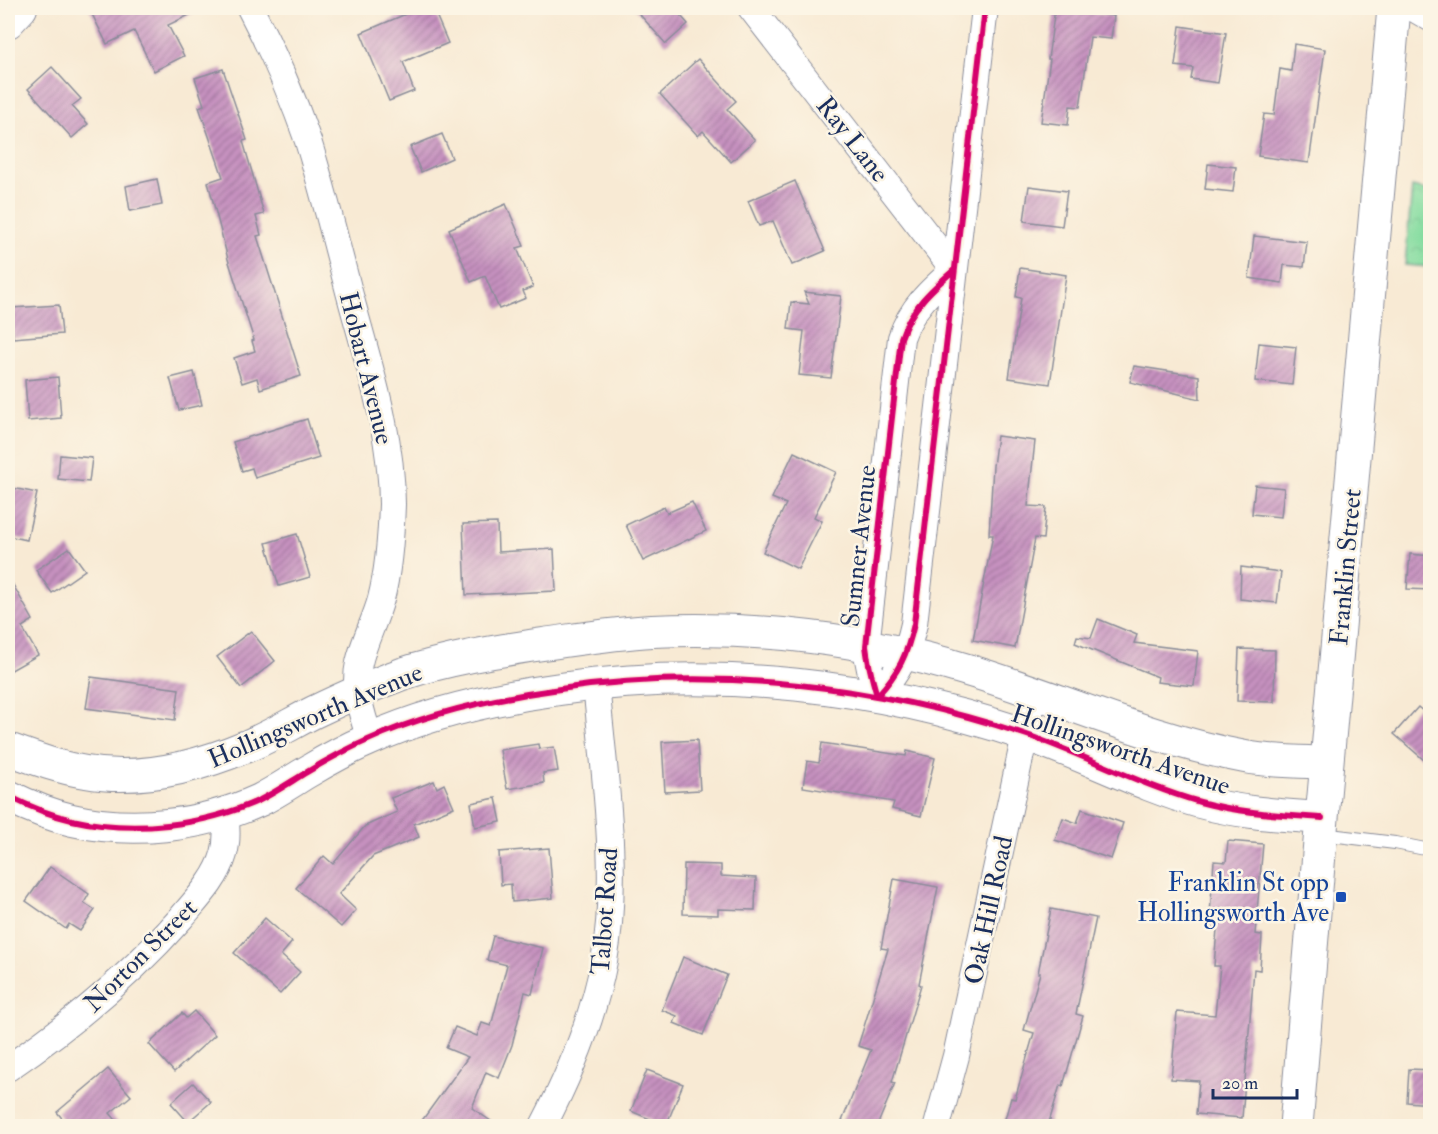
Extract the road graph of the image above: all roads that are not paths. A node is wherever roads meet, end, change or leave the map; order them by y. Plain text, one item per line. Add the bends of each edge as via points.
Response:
1 (21, 8) edge
2 (250, 8) edge
3 (752, 8) edge
4 (985, 8) edge
5 (1394, 8) edge
6 (1399, 8) edge
7 (8, 22) edge
8 (1431, 26) edge
9 (954, 270) junction
10 (554, 643) junction
11 (866, 646) junction
12 (906, 654) junction
13 (596, 684) junction
14 (561, 688) junction
15 (358, 693) junction
16 (1034, 693) junction
17 (878, 696) junction
18 (1025, 735) junction
19 (370, 739) junction
20 (8, 749) edge
21 (1327, 763) junction
22 (124, 776) junction
23 (8, 796) edge
24 (225, 813) junction
25 (127, 826) junction
26 (1321, 826) junction
27 (1431, 850) edge
28 (8, 1068) edge
29 (543, 1126) edge
30 (938, 1126) edge
31 (1296, 1126) edge

1 - 7 street
2 - 15 street, Hobart Avenue via 308,142 372,377 388,454 392,505 389,554 377,613 358,666
3 - 9 street, Ray Lane
4 - 9 street
5 - 21 main road, Franklin Street
6 - 8 lane
9 - 11 street, Sumner Avenue via 914,311 901,338
9 - 12 street via 916,609
10 - 11 street, Hollingsworth Avenue via 651,632 730,631
10 - 14 street
10 - 15 street, Hollingsworth Avenue via 448,662 403,674
11 - 12 street, Hollingsworth Avenue
11 - 17 street, Sumner Avenue
12 - 16 street, Hollingsworth Avenue via 963,668
12 - 17 street
13 - 14 street, Hollingsworth Avenue
13 - 17 street, Hollingsworth Avenue via 718,679 786,683
13 - 29 street, Talbot Road via 609,842 607,937 588,1025
14 - 19 street, Hollingsworth Avenue via 474,705
15 - 19 street, Hobart Avenue
15 - 22 street, Hollingsworth Avenue via 213,759
16 - 18 street, Oak Hill Road
16 - 21 street, Hollingsworth Avenue via 1203,748 1250,758
17 - 18 street, Hollingsworth Avenue via 925,705
18 - 26 street, Hollingsworth Avenue via 1199,802
18 - 30 street, Oak Hill Road
19 - 24 street, Hollingsworth Avenue via 264,798
20 - 22 street, Hollingsworth Avenue via 88,773
21 - 26 main road, Franklin Street
22 - 25 street
23 - 25 street, Hollingsworth Avenue via 70,820
24 - 25 street, Hollingsworth Avenue via 175,824
24 - 28 street, Norton Street via 224,856 196,901 108,991
26 - 27 lane
26 - 31 main road, Franklin Street

